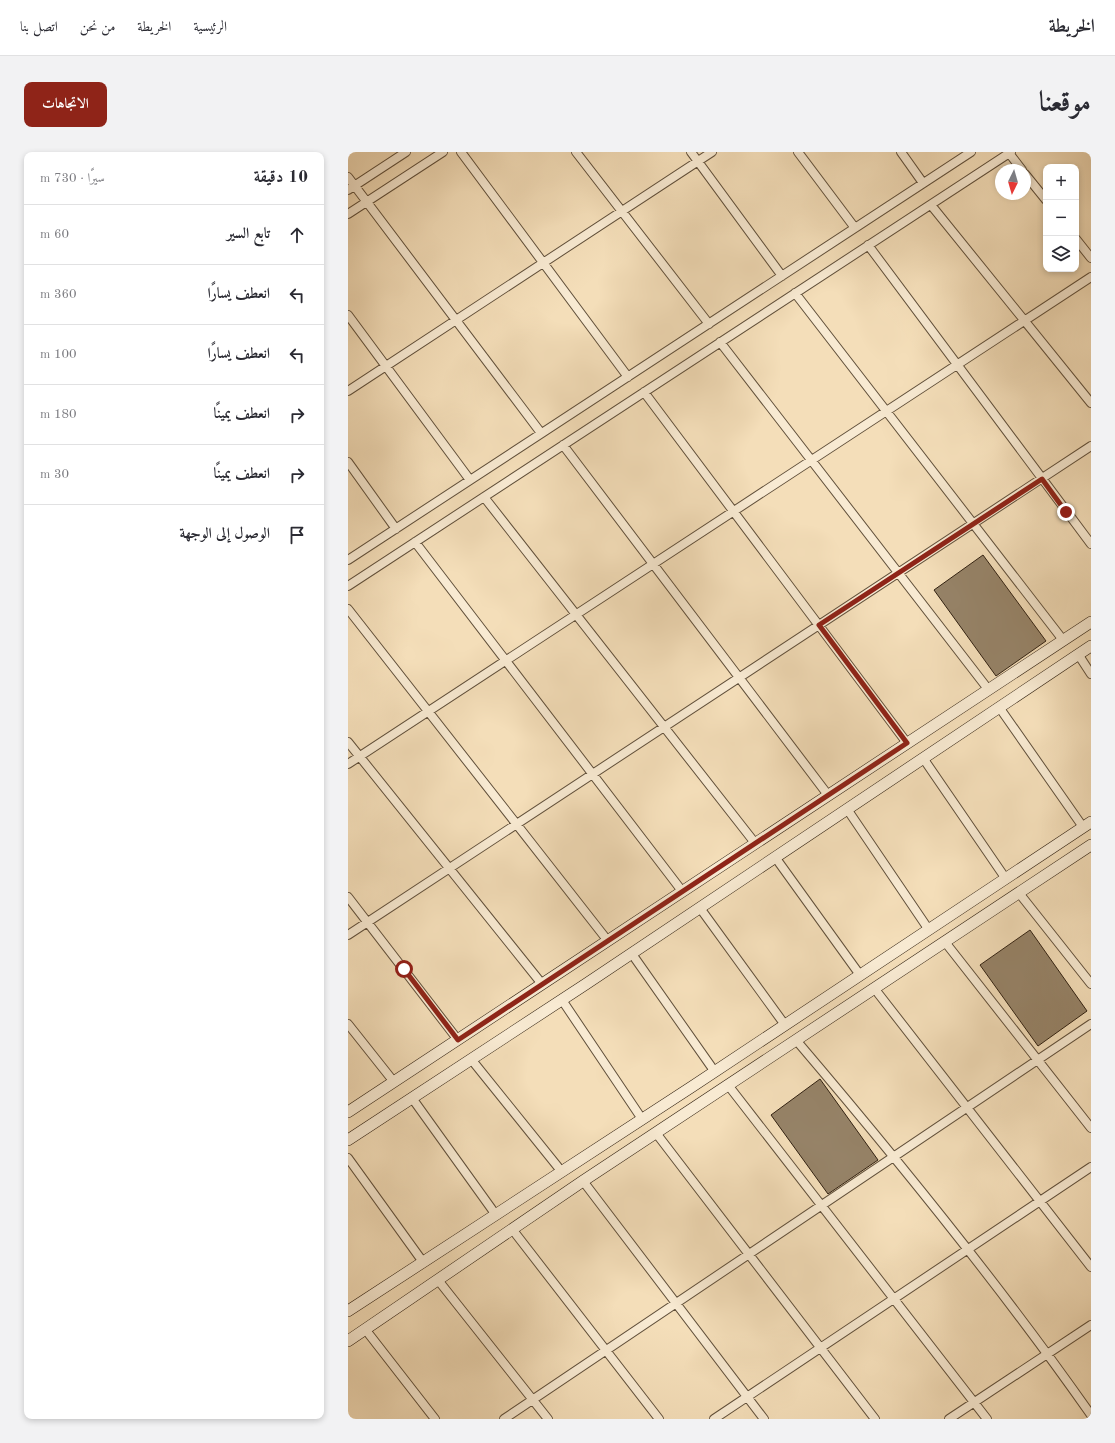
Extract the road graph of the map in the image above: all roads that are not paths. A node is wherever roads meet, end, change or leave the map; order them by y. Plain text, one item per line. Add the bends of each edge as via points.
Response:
1 (406, 152) edge
2 (443, 152) edge
3 (460, 152) edge
4 (576, 152) edge
5 (691, 152) edge
6 (712, 152) edge
7 (798, 152) edge
8 (901, 152) edge
9 (972, 152) edge
10 (1010, 153) edge
11 (698, 161) junction
12 (1018, 164) edge
13 (348, 177) edge
14 (1031, 181) edge
15 (923, 184) junction
16 (351, 188) edge
17 (1043, 196) edge
18 (367, 201) junction
19 (930, 205) junction
20 (622, 211) junction
21 (348, 214) edge
22 (855, 228) junction
23 (1079, 243) edge
24 (868, 245) junction
25 (1091, 258) edge
26 (543, 263) junction
27 (782, 276) junction
28 (1091, 277) edge
29 (795, 293) junction
30 (348, 315) edge
31 (456, 320) junction
32 (1024, 320) junction
33 (709, 324) junction
34 (720, 342) junction
35 (957, 364) junction
36 (386, 366) junction
37 (628, 377) junction
38 (348, 391) edge
39 (644, 392) junction
40 (1091, 403) edge
41 (886, 411) junction
42 (541, 434) junction
43 (563, 445) junction
44 (1091, 446) edge
45 (811, 460) junction
46 (348, 462) edge
47 (1042, 479) junction
48 (470, 480) junction
49 (484, 497) junction
50 (734, 511) junction
51 (973, 524) junction
52 (396, 529) junction
53 (415, 542) junction
54 (1091, 544) edge
55 (348, 560) edge
56 (653, 564) junction
57 (898, 573) junction
58 (348, 586) edge
59 (348, 609) edge
60 (576, 615) junction
61 (1091, 622) edge
62 (819, 625) junction
63 (1063, 640) junction
64 (1091, 646) edge
65 (1078, 654) junction
66 (506, 661) junction
67 (1091, 674) edge
68 (739, 678) junction
69 (988, 689) junction
70 (999, 707) junction
71 (428, 712) junction
72 (664, 727) junction
73 (348, 742) edge
74 (907, 743) junction
75 (360, 756) junction
76 (923, 758) junction
77 (348, 764) edge
78 (592, 774) junction
79 (828, 795) junction
80 (847, 809) junction
81 (516, 824) junction
82 (1087, 825) edge
83 (755, 844) junction
84 (1091, 845) edge
85 (775, 857) junction
86 (449, 868) junction
87 (1006, 879) junction
88 (682, 891) junction
89 (1019, 893) junction
90 (348, 897) edge
91 (700, 908) junction
92 (367, 922) junction
93 (929, 930) junction
94 (348, 935) edge
95 (608, 940) junction
96 (945, 942) junction
97 (632, 954) junction
98 (860, 975) junction
99 (542, 984) junction
100 (1091, 984) edge
101 (874, 988) junction
102 (562, 1000) junction
103 (348, 1024) edge
104 (1091, 1024) edge
105 (785, 1025) junction
106 (458, 1040) junction
107 (796, 1040) junction
108 (471, 1059) junction
109 (1038, 1060) junction
110 (714, 1072) junction
111 (394, 1082) junction
112 (728, 1085) junction
113 (412, 1098) junction
114 (967, 1107) junction
115 (348, 1112) edge
116 (642, 1119) junction
117 (1091, 1128) edge
118 (656, 1133) junction
119 (348, 1140) edge
120 (895, 1156) junction
121 (348, 1158) edge
122 (1091, 1167) edge
123 (562, 1172) junction
124 (583, 1180) junction
125 (1040, 1201) junction
126 (821, 1205) junction
127 (496, 1215) junction
128 (512, 1229) junction
129 (968, 1250) junction
130 (749, 1254) junction
131 (423, 1262) junction
132 (1091, 1267) edge
133 (438, 1280) junction
134 (894, 1299) junction
135 (676, 1303) junction
136 (348, 1311) edge
137 (1091, 1325) edge
138 (365, 1329) junction
139 (348, 1341) edge
140 (821, 1348) junction
141 (606, 1350) junction
142 (1048, 1353) junction
143 (747, 1397) junction
144 (532, 1400) junction
145 (975, 1402) junction
146 (1091, 1415) edge
147 (435, 1419) edge
148 (504, 1419) edge
149 (548, 1419) edge
150 (659, 1419) edge
151 (714, 1419) edge
152 (764, 1419) edge
153 (875, 1419) edge
154 (949, 1419) edge
155 (987, 1419) edge

1 - 16 street
2 - 18 street
3 - 26 street
4 - 20 street
5 - 11 street
6 - 11 street
7 - 22 street
8 - 15 street
9 - 15 street
10 - 12 street
10 - 19 street
11 - 20 street
11 - 27 street
13 - 16 street
14 - 17 street
15 - 22 street
16 - 18 street
18 - 21 street
18 - 31 street
19 - 24 street
19 - 32 street
20 - 26 street
20 - 33 street
22 - 27 street
23 - 25 street
24 - 29 street
24 - 35 street
26 - 31 street
26 - 37 street
27 - 33 street
28 - 32 street
29 - 34 street
29 - 41 street
30 - 36 street
31 - 36 street
31 - 42 street
32 - 35 street
32 - 40 street
33 - 37 street
34 - 39 street
34 - 45 street
35 - 41 street
35 - 47 street
36 - 38 street
36 - 48 street
37 - 42 street
39 - 43 street
39 - 50 street
41 - 45 street
41 - 51 street
42 - 48 street
43 - 49 street
43 - 56 street
44 - 47 street
45 - 50 street
45 - 57 street
46 - 52 street
47 - 51 street
47 - 54 street
48 - 52 street
49 - 53 street
49 - 60 street
50 - 56 street
50 - 62 street
51 - 57 street
51 - 63 street
52 - 55 street
53 - 58 street
53 - 66 street
56 - 60 street
56 - 68 street
57 - 62 street
57 - 69 street
59 - 71 street
60 - 66 street
60 - 72 street
61 - 63 street
62 - 68 street
62 - 74 street
63 - 69 street
64 - 65 street
65 - 67 street
65 - 70 street
66 - 71 street
66 - 78 street
68 - 72 street
68 - 79 street
69 - 74 street
70 - 76 street
70 - 82 street
71 - 75 street
71 - 81 street
72 - 78 street
72 - 83 street
73 - 75 street
74 - 79 street
75 - 77 street
75 - 86 street
76 - 80 street
76 - 87 street
78 - 81 street
78 - 88 street
79 - 83 street
80 - 85 street
80 - 93 street
81 - 86 street
81 - 95 street
82 - 87 street
83 - 88 street
84 - 89 street
85 - 91 street
85 - 98 street
86 - 92 street
86 - 99 street
87 - 93 street
88 - 95 street
89 - 96 street
89 - 100 street
90 - 92 street
91 - 97 street
91 - 105 street
92 - 94 street
92 - 106 street
93 - 98 street
95 - 99 street
96 - 101 street
96 - 109 street
97 - 102 street
97 - 110 street
98 - 105 street
99 - 106 street
101 - 107 street
101 - 114 street
102 - 108 street
102 - 116 street
103 - 111 street
104 - 109 street
105 - 110 street
106 - 111 street
107 - 112 street
107 - 120 street
108 - 113 street
108 - 123 street
109 - 114 street
109 - 117 street
110 - 116 street
111 - 115 street
112 - 118 street
112 - 126 street
113 - 119 street
113 - 127 street
114 - 120 street
114 - 125 street
116 - 123 street
118 - 124 street
118 - 130 street
120 - 126 street
120 - 129 street
121 - 131 street
122 - 125 street
123 - 127 street
124 - 128 street
124 - 135 street
125 - 129 street
125 - 132 street
126 - 130 street
126 - 134 street
127 - 131 street
128 - 133 street
128 - 141 street
129 - 134 street
129 - 142 street
130 - 135 street
130 - 140 street
131 - 136 street
133 - 138 street
133 - 144 street
134 - 140 street
134 - 145 street
135 - 141 street
135 - 143 street
137 - 142 street
138 - 139 street
138 - 147 street
140 - 143 street
140 - 153 street
141 - 144 street
141 - 150 street
142 - 145 street
142 - 146 street
143 - 151 street
143 - 152 street
144 - 148 street
144 - 149 street
145 - 154 street
145 - 155 street

